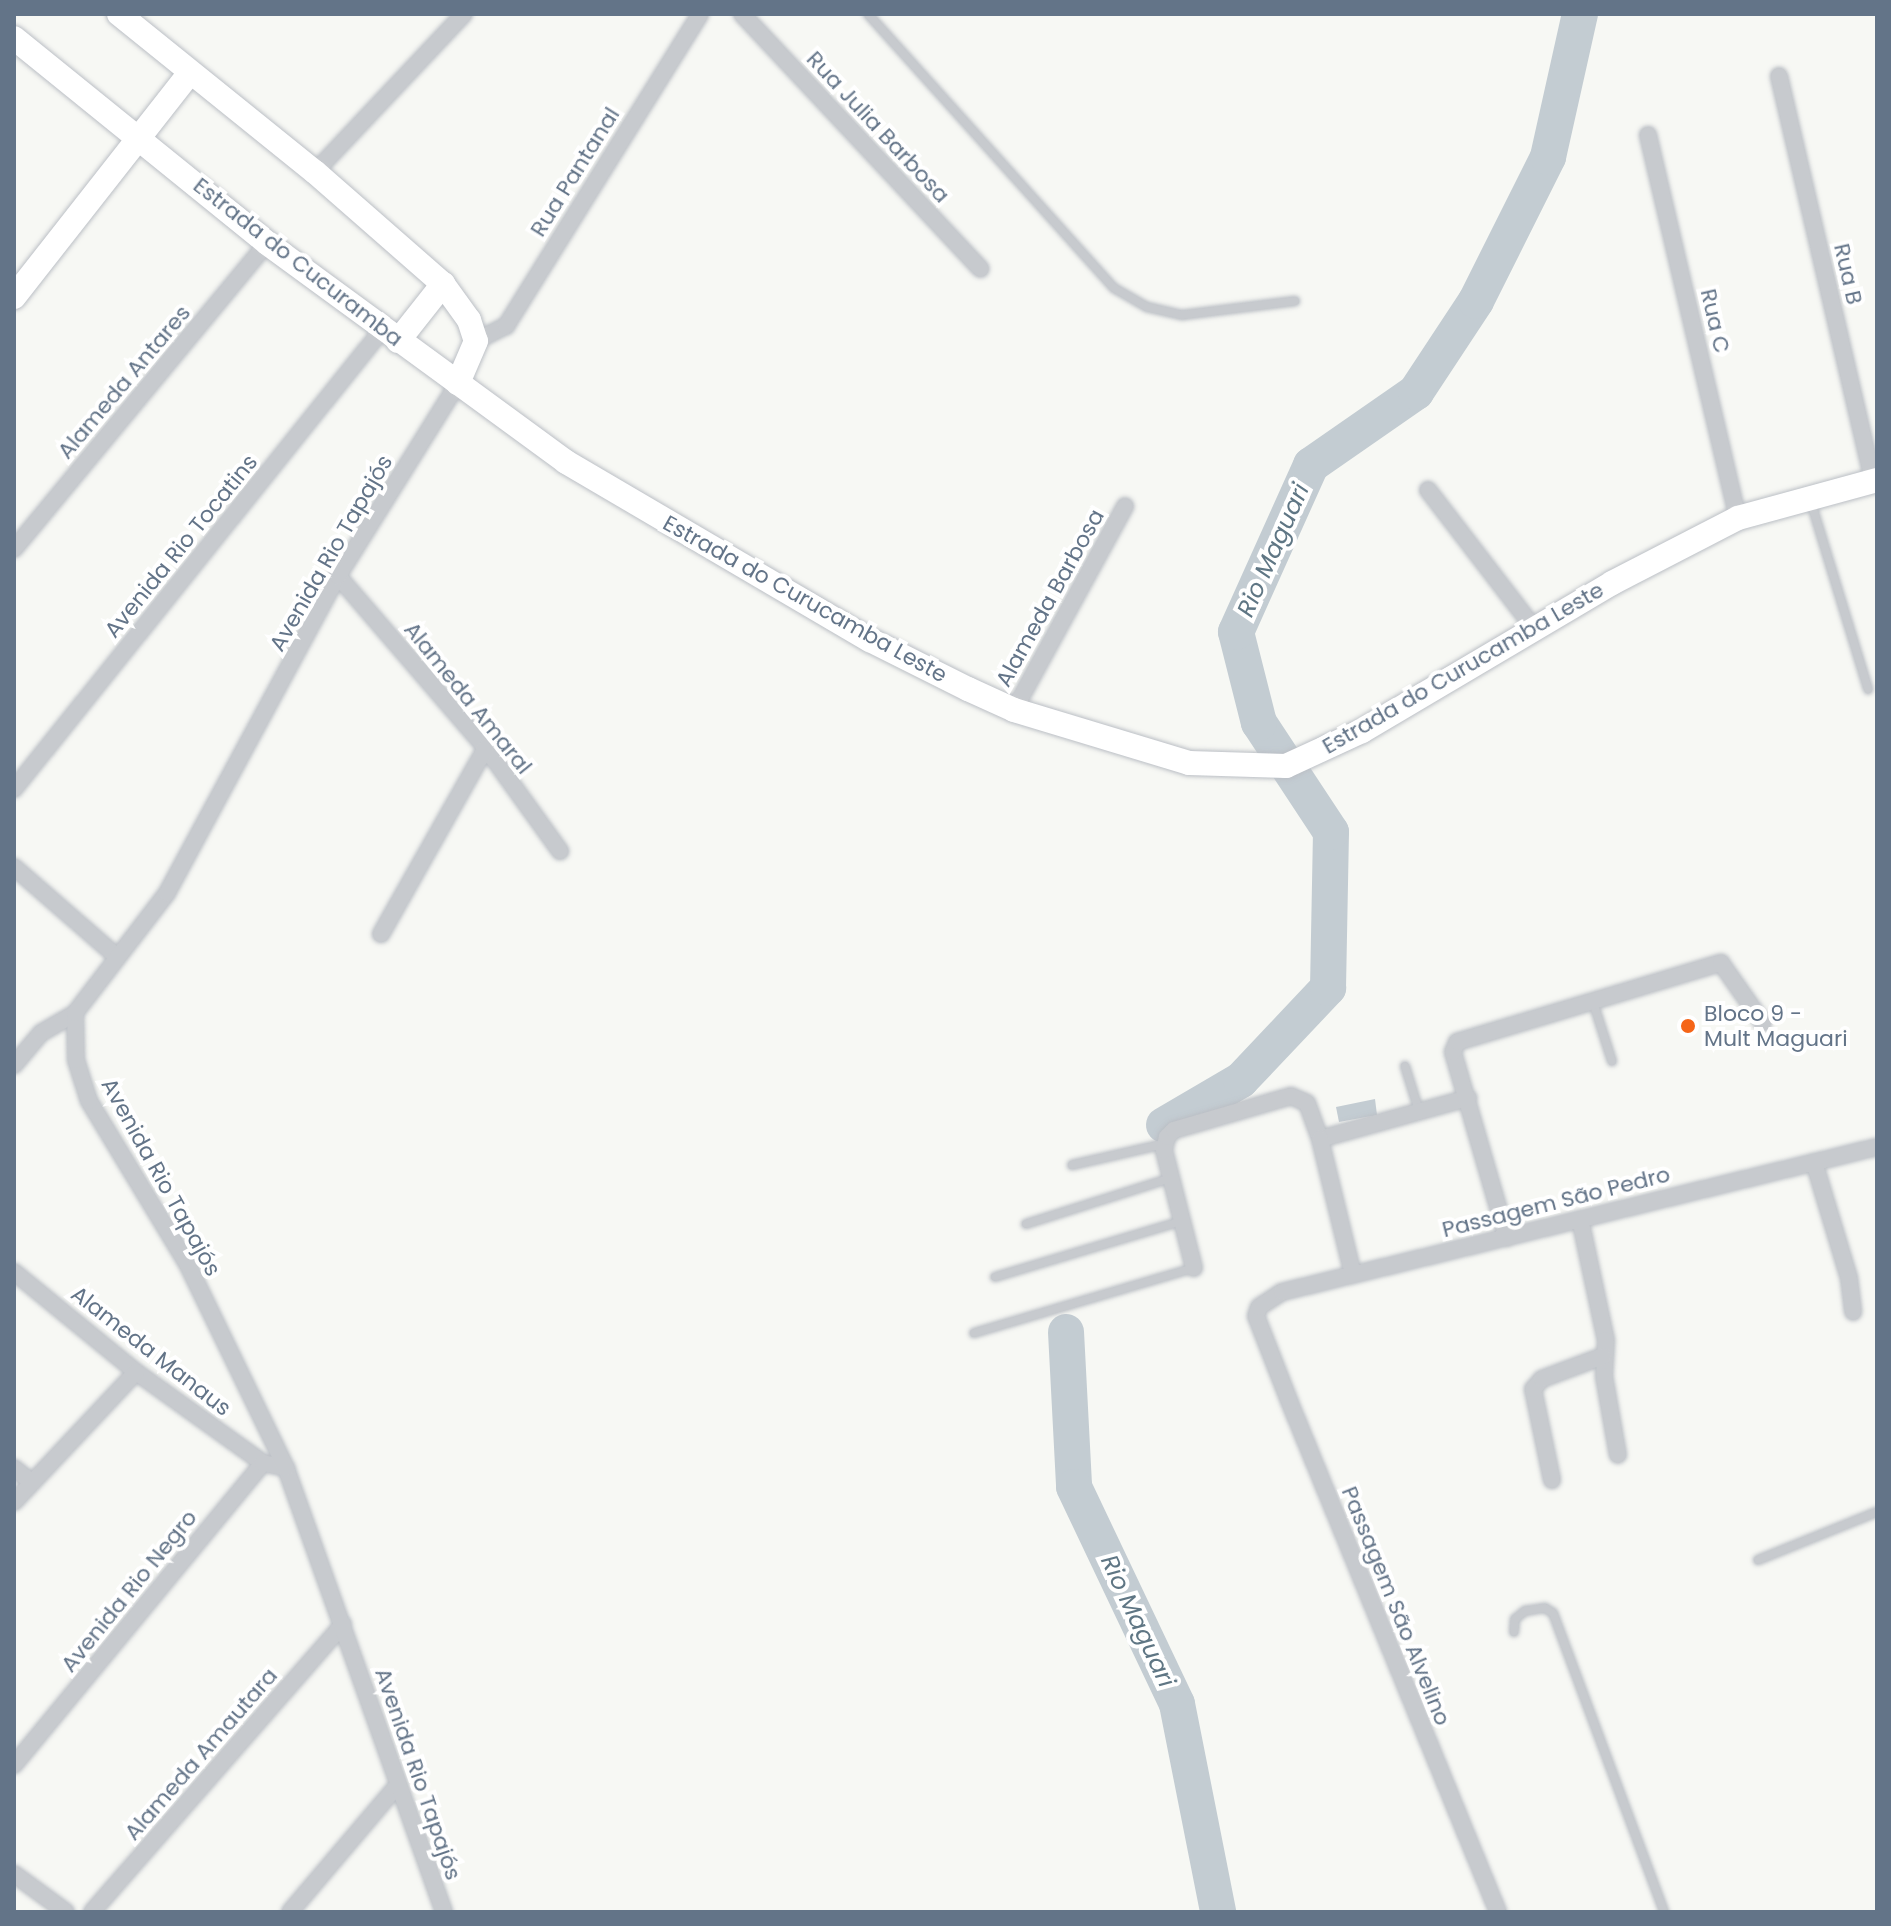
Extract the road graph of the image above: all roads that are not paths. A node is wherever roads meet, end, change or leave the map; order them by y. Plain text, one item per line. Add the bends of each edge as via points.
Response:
1 (119, 14) edge
2 (464, 14) edge
3 (700, 14) edge
4 (742, 14) edge
5 (868, 14) edge
6 (14, 38) edge
7 (189, 74) junction
8 (1779, 76) dead end
9 (1648, 135) dead end
10 (140, 137) junction
11 (315, 172) junction
12 (267, 243) junction
13 (981, 269) dead end
14 (443, 284) junction
15 (14, 297) edge
16 (1295, 301) dead end
17 (390, 335) junction
18 (476, 341) junction
19 (458, 383) junction
20 (1875, 481) edge
21 (1428, 490) dead end
22 (1809, 497) junction
23 (1125, 506) dead end
24 (1738, 518) junction
25 (14, 549) edge
26 (338, 576) junction
27 (1534, 628) junction
28 (1868, 689) dead end
29 (1014, 710) junction
30 (486, 748) junction
31 (14, 789) edge
32 (560, 851) dead end
33 (14, 867) edge
34 (381, 934) dead end
35 (117, 957) junction
36 (1594, 1005) junction
37 (75, 1013) junction
38 (1763, 1023) dead end
39 (1612, 1061) dead end
40 (14, 1065) edge
41 (1405, 1066) dead end
42 (1468, 1098) junction
43 (1419, 1111) junction
44 (1320, 1139) junction
45 (1164, 1144) junction
46 (1877, 1147) edge
47 (1814, 1162) junction
48 (1072, 1165) dead end
49 (1171, 1178) junction
50 (1580, 1219) junction
51 (1182, 1221) junction
52 (1026, 1224) dead end
53 (1507, 1238) junction
54 (1194, 1268) joint
55 (14, 1272) edge
56 (1353, 1274) junction
57 (995, 1277) dead end
58 (1853, 1312) dead end
59 (1256, 1316) joint
60 (974, 1333) dead end
61 (1603, 1356) junction
62 (136, 1372) junction
63 (1618, 1455) dead end
64 (263, 1463) junction
65 (14, 1468) edge
66 (286, 1468) junction
67 (1552, 1480) dead end
68 (31, 1482) junction
69 (14, 1502) edge
70 (1877, 1512) edge
71 (1758, 1560) dead end
72 (343, 1624) junction
73 (1514, 1632) dead end
74 (14, 1765) edge
75 (396, 1787) junction
76 (14, 1874) edge
77 (66, 1912) edge
78 (92, 1912) edge
79 (290, 1912) edge
80 (444, 1912) edge
81 (1498, 1912) edge
82 (1664, 1912) edge

1 - 7 main road
2 - 11 street
3 - 18 street, Rua Pantanal via 506,326
4 - 13 street, Rua Julia Barbosa
5 - 16 lane via 1114,288 1147,307 1182,315
6 - 10 main road, Estrada do Cucuramba
7 - 10 main road
7 - 11 main road
8 - 20 street, Rua B
9 - 24 street, Rua C
10 - 12 main road, Estrada do Cucuramba
10 - 15 main road
11 - 14 main road
12 - 17 main road, Estrada do Cucuramba
12 - 25 street, Alameda Antares
14 - 17 main road
14 - 18 main road via 469,320
17 - 19 main road, Estrada do Cucuramba
17 - 31 street, Avenida Rio Tocatins
18 - 19 main road
19 - 26 street, Avenida Rio Tapajós
19 - 29 main road, Estrada do Curucamba Leste via 592,478 870,640
20 - 22 main road, Estrada do Curucamba Leste
21 - 27 street
22 - 24 main road, Estrada do Curucamba Leste
22 - 28 lane
23 - 29 street, Alameda Barbosa
24 - 27 main road, Estrada do Curucamba Leste
26 - 30 street, Alameda Amaral
26 - 35 street, Avenida Rio Tapajós via 182,867
27 - 29 main road, Estrada do Curucamba Leste via 1362,731 1279,766 1189,763
30 - 32 street, Alameda Amaral
30 - 34 street
33 - 35 street
35 - 37 street, Avenida Rio Tapajós
36 - 38 street via 1721,963
36 - 39 lane
36 - 42 street via 1460,1040 1453,1052
37 - 40 street via 41,1033
37 - 66 street, Avenida Rio Tapajós via 76,1060 89,1101 188,1265
41 - 43 lane
42 - 43 street
42 - 53 street
43 - 44 street
44 - 45 street via 1307,1103 1291,1096 1174,1130
44 - 56 street
45 - 48 lane
45 - 49 street
46 - 47 street, Passagem São Pedro
47 - 50 street, Passagem São Pedro
47 - 58 street via 1849,1278
49 - 51 street
49 - 52 lane
50 - 53 street, Passagem São Pedro
50 - 61 street via 1606,1340
51 - 54 street
51 - 57 lane
53 - 56 street, Passagem São Pedro
54 - 60 lane
55 - 62 street, Alameda Manaus
56 - 59 street, Passagem São Pedro via 1267,1298
59 - 81 street, Passagem São Alvelino
61 - 63 street
61 - 67 street via 1542,1379 1533,1389
62 - 64 street, Alameda Manaus
62 - 68 street
64 - 66 street
64 - 74 street, Avenida Rio Negro
65 - 68 street
66 - 72 street, Avenida Rio Tapajós
68 - 69 street
70 - 71 lane
72 - 75 street, Avenida Rio Tapajós
72 - 78 street, Alameda Amautara
73 - 82 lane via 1515,1619 1525,1611 1541,1607 1553,1613
75 - 79 street
75 - 80 street, Avenida Rio Tapajós
76 - 77 street

